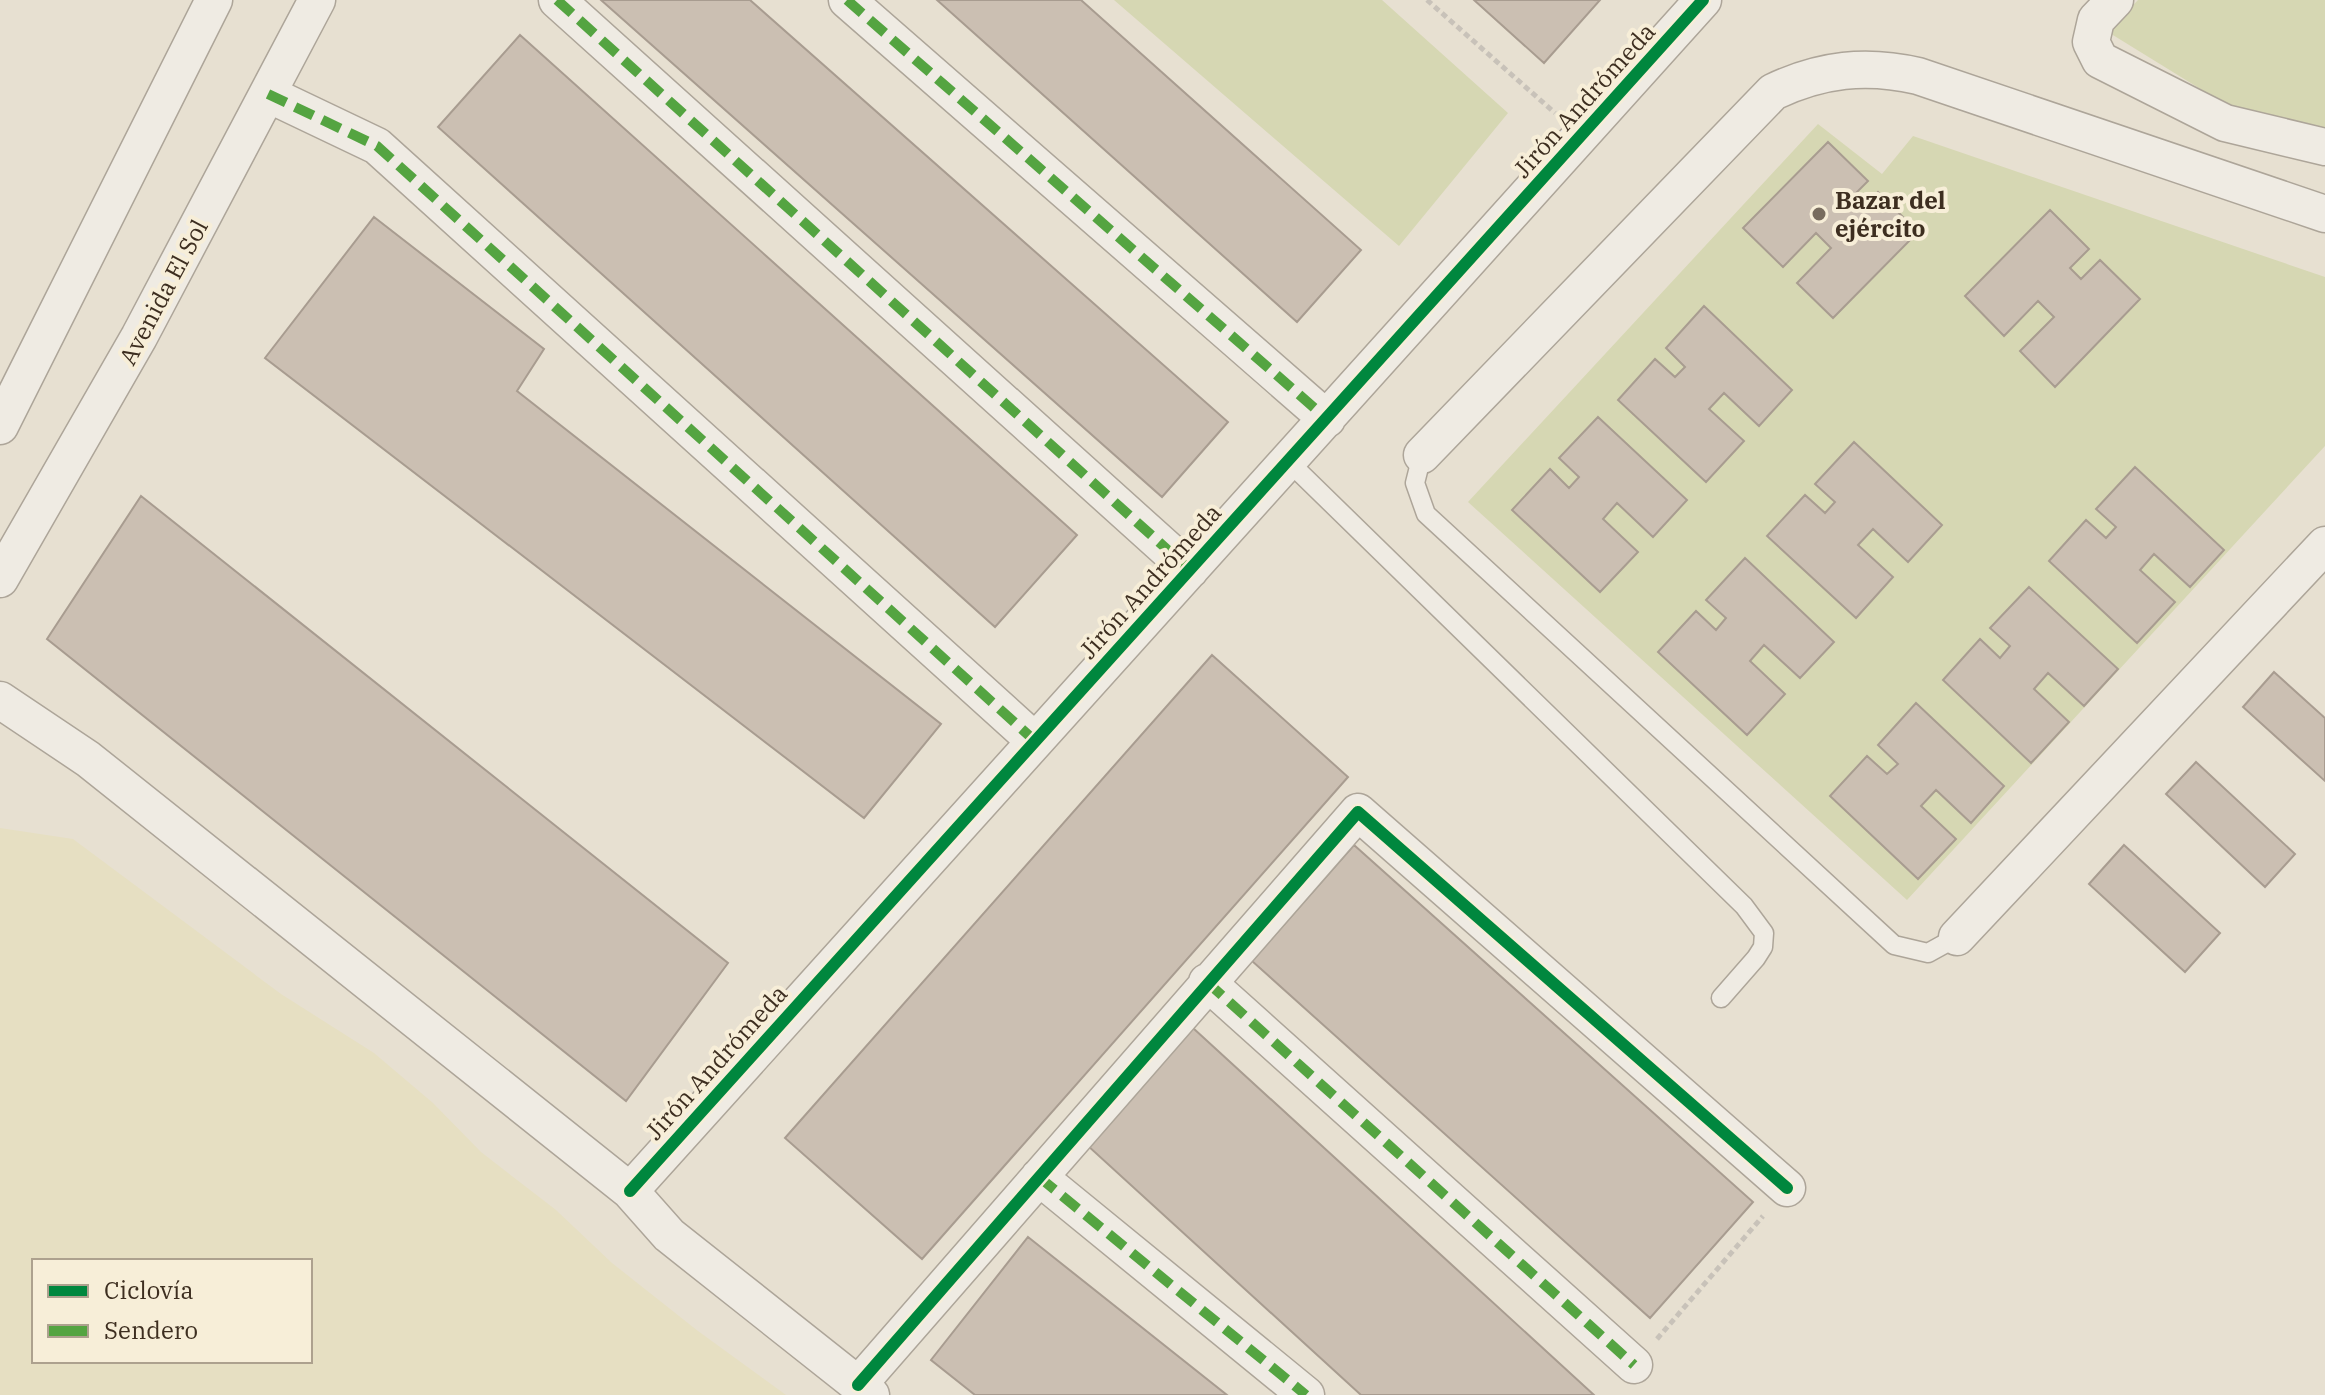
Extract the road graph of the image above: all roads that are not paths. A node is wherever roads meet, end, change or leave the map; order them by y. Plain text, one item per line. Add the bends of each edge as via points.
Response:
1 (214, 0) edge
2 (317, 0) edge
3 (557, 0) edge
4 (847, 0) edge
5 (1703, 0) edge
6 (2106, 10) edge
7 (268, 94) junction
8 (2325, 147) edge
9 (2325, 214) edge
10 (1327, 419) junction
11 (0, 426) edge
12 (1422, 455) joint
13 (1288, 461) junction
14 (2325, 545) edge
15 (1190, 570) junction
16 (0, 579) edge
17 (0, 700) edge
18 (1035, 741) junction
19 (1957, 937) joint
20 (1207, 982) junction
21 (1721, 998) dead end
22 (1039, 1177) junction
23 (1787, 1188) road end
24 (630, 1191) junction
25 (1634, 1365) road end
26 (865, 1390) edge
27 (1306, 1395) edge

1 - 11 street
2 - 7 street, Avenida El Sol
3 - 15 street
4 - 10 street
5 - 10 street, Jirón Andrómeda
6 - 8 street via 2091,42 2100,60 2225,123
7 - 16 street, Avenida El Sol via 94,420
7 - 18 street via 377,146
9 - 12 street via 1918,76 1858,68 1799,79 1773,92
10 - 13 street, Jirón Andrómeda
12 - 19 lane via 1415,483 1426,514 1894,945 1928,953
13 - 15 street, Jirón Andrómeda
13 - 21 lane via 1744,906 1764,933 1763,947
14 - 19 street
15 - 18 street, Jirón Andrómeda
17 - 24 street via 88,759
18 - 24 street, Jirón Andrómeda
20 - 22 street
20 - 23 street via 1358,812
20 - 25 street
22 - 26 street
22 - 27 street
24 - 26 street via 669,1235

